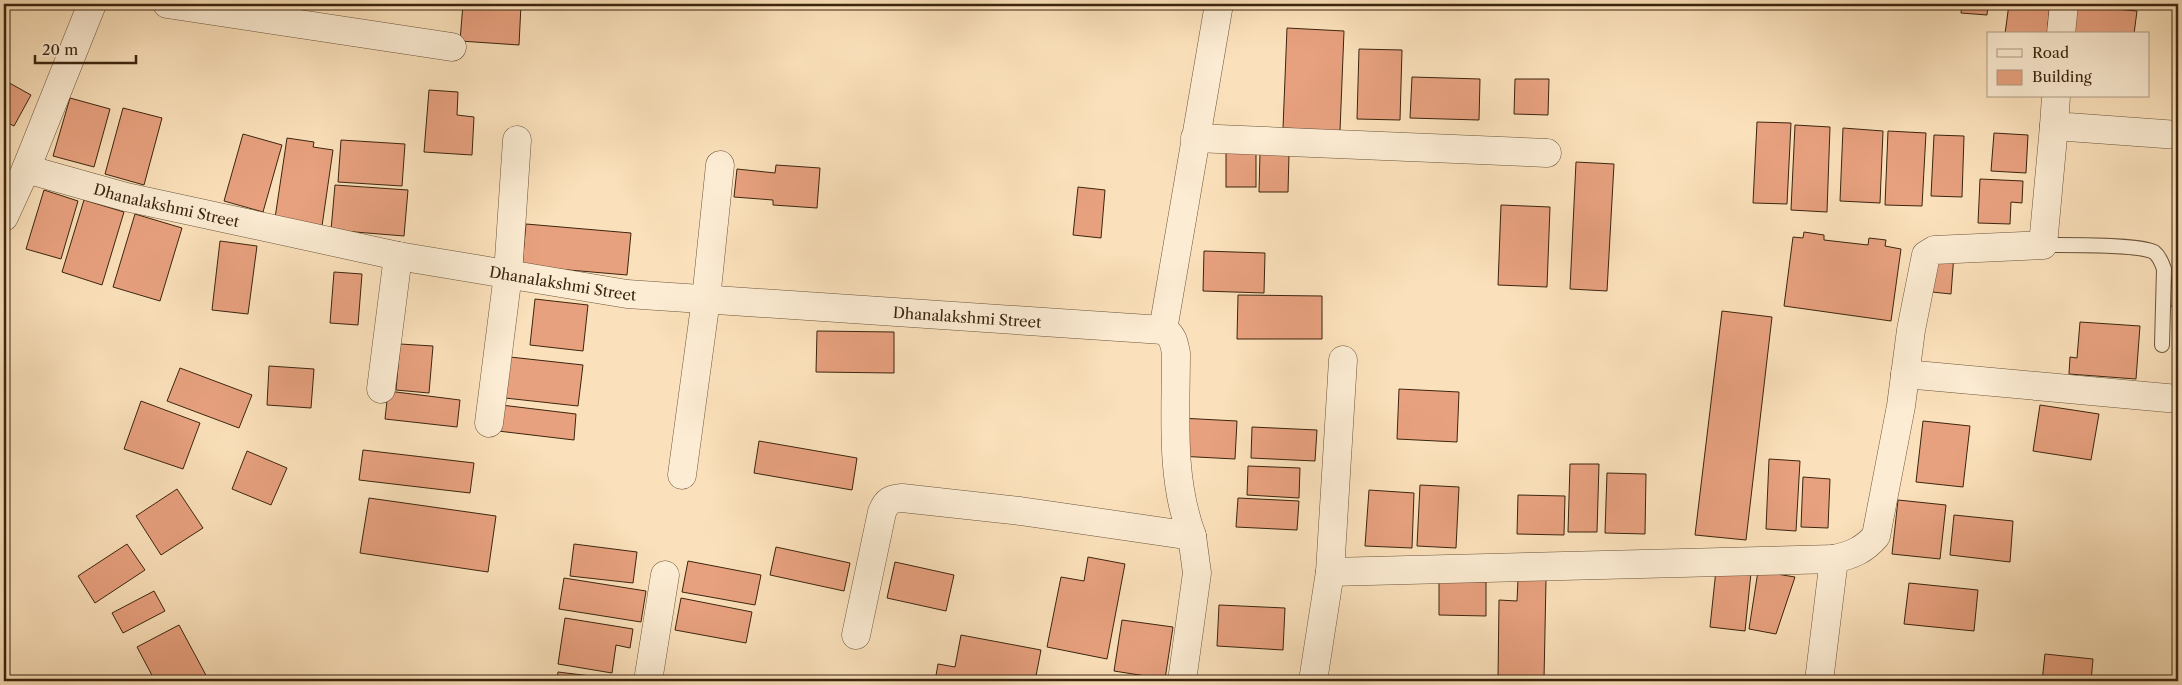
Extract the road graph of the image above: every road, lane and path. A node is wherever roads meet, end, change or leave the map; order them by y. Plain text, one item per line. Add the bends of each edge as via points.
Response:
1 (92, 4) edge
2 (167, 4) edge
3 (1219, 4) edge
4 (2064, 4) edge
5 (2062, 32) edge
6 (452, 47) dead end
7 (2056, 98) edge
8 (2054, 126) junction
9 (2178, 135) edge
10 (1196, 138) junction
11 (518, 140) dead end
12 (1547, 152) dead end
13 (720, 165) dead end
14 (26, 169) junction
15 (4, 217) edge
16 (2043, 245) junction
17 (398, 256) junction
18 (508, 274) junction
19 (706, 299) junction
20 (1164, 330) junction
21 (2162, 345) dead end
22 (1343, 360) dead end
23 (1905, 374) junction
24 (381, 388) dead end
25 (2178, 399) edge
26 (489, 423) dead end
27 (682, 474) dead end
28 (1192, 536) junction
29 (1834, 559) junction
30 (1330, 572) junction
31 (665, 575) dead end
32 (856, 635) dead end
33 (648, 681) edge
34 (1182, 681) edge
35 (1313, 681) edge
36 (1819, 681) edge

1 - 14 street
2 - 6 street
3 - 10 street
4 - 5 street
7 - 8 street
8 - 9 street
8 - 16 street
10 - 12 street
10 - 20 street
11 - 18 street
13 - 19 street
14 - 15 street
14 - 17 street, Dhanalakshmi Street via 126,198
16 - 21 lane via 2154,252 2164,269
16 - 23 street via 1931,250 1925,261
17 - 18 street, Dhanalakshmi Street
17 - 24 street
18 - 19 street, Dhanalakshmi Street via 627,294
18 - 26 street
19 - 20 street, Dhanalakshmi Street
19 - 27 street
20 - 28 street via 1173,340 1176,353 1176,458 1184,513
22 - 30 street
23 - 25 street
23 - 29 street via 1876,536 1854,554
28 - 32 street via 1020,511 890,499 882,512
28 - 34 street via 1197,573
29 - 30 street
29 - 36 street
30 - 35 street
31 - 33 street

